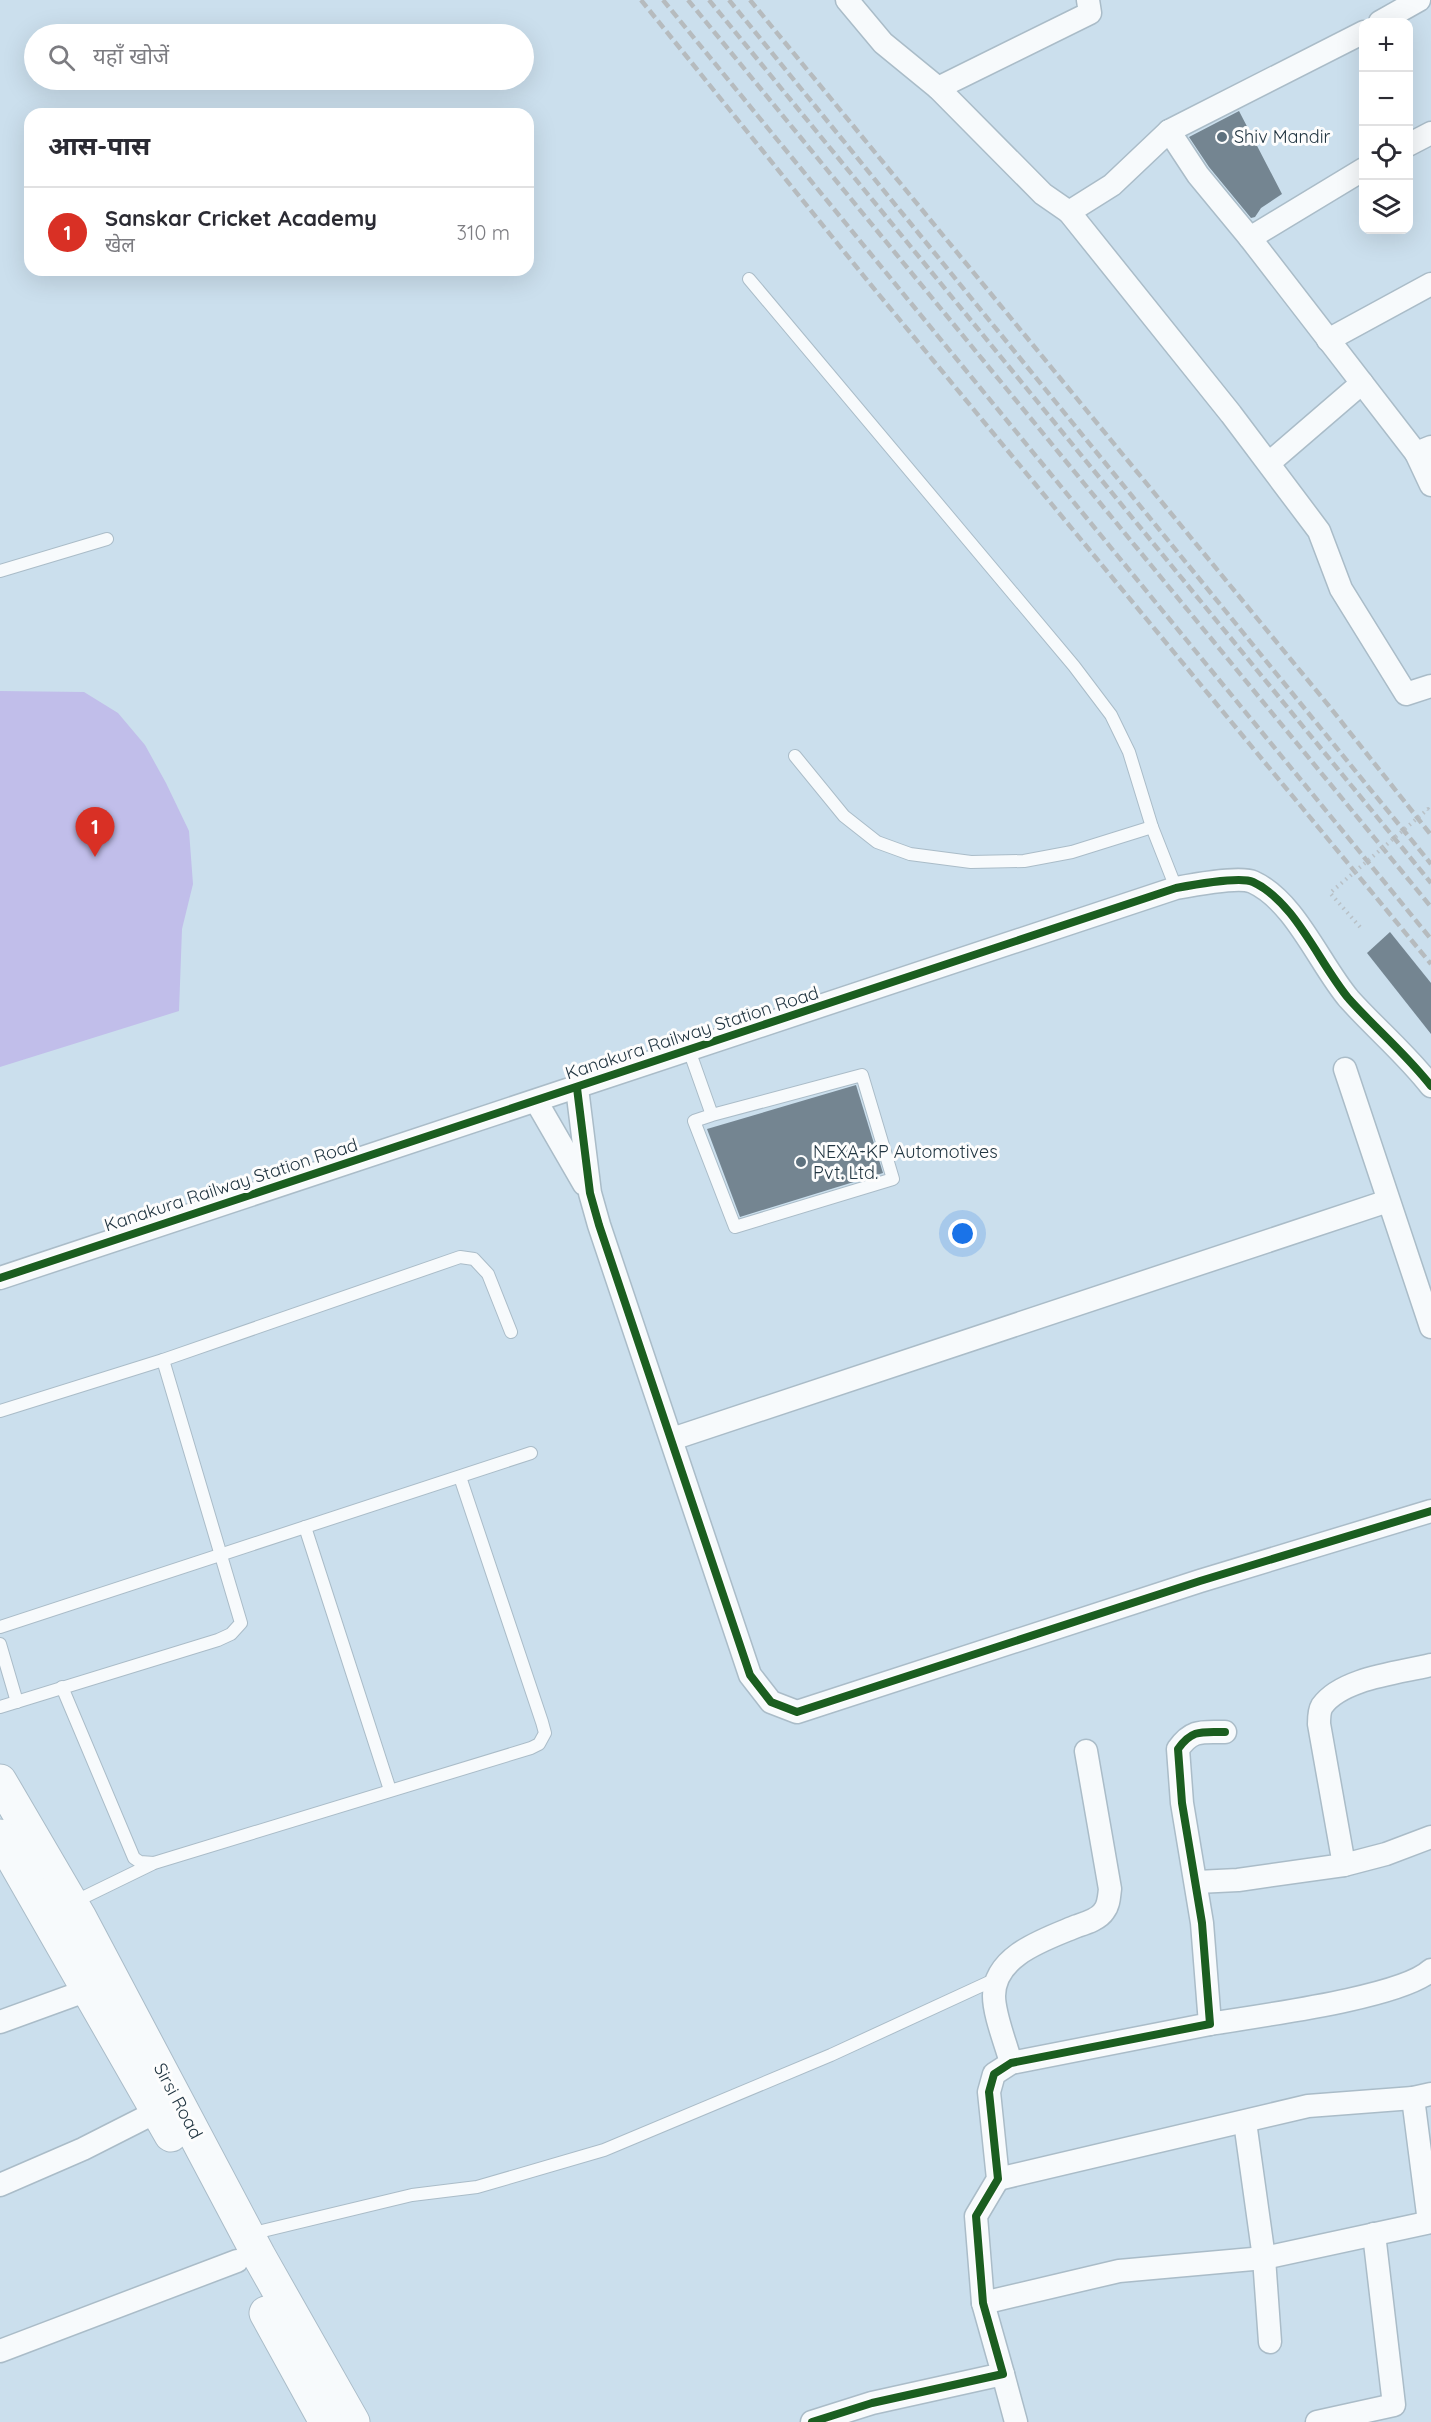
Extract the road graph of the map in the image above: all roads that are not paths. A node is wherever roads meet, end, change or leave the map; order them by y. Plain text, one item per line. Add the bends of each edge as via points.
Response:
1 (847, 0) edge
2 (1089, 0) edge
3 (1419, 0) edge
4 (1387, 18) edge
5 (1359, 35) edge
6 (938, 88) junction
7 (1169, 132) junction
8 (1431, 133) edge
9 (1413, 142) edge
10 (1359, 172) edge
11 (1069, 212) junction
12 (1250, 238) junction
13 (748, 279) dead end
14 (1431, 284) edge
15 (1328, 340) junction
16 (1362, 383) junction
17 (1424, 450) edge
18 (1269, 463) junction
19 (1431, 485) edge
20 (107, 539) dead end
21 (0, 571) edge
22 (1431, 686) edge
23 (795, 756) dead end
24 (1152, 827) junction
25 (1176, 888) junction
26 (689, 1050) junction
27 (1345, 1069) dead end
28 (1431, 1086) edge
29 (577, 1088) junction
30 (536, 1101) junction
31 (712, 1115) junction
32 (590, 1193) junction
33 (1388, 1201) junction
34 (0, 1278) edge
35 (1431, 1328) edge
36 (511, 1332) dead end
37 (163, 1360) junction
38 (0, 1411) edge
39 (672, 1439) junction
40 (531, 1454) dead end
41 (460, 1477) junction
42 (1431, 1511) edge
43 (305, 1527) junction
44 (221, 1552) junction
45 (0, 1627) edge
46 (0, 1644) edge
47 (1431, 1665) edge
48 (62, 1688) junction
49 (17, 1701) junction
50 (0, 1707) edge
51 (1225, 1732) dead end
52 (1086, 1751) dead end
53 (0, 1781) edge
54 (390, 1790) junction
55 (0, 1836) edge
56 (1431, 1837) edge
57 (19, 1862) edge
58 (154, 1863) junction
59 (1344, 1865) junction
60 (1197, 1882) junction
61 (71, 1903) junction
62 (1431, 1970) edge
63 (998, 1978) junction
64 (88, 1990) junction
65 (0, 2022) edge
66 (1210, 2024) junction
67 (1011, 2063) junction
68 (1422, 2096) edge
69 (158, 2111) junction
70 (1245, 2122) junction
71 (998, 2179) junction
72 (0, 2185) edge
73 (1430, 2222) edge
74 (1374, 2234) junction
75 (242, 2248) junction
76 (1264, 2258) junction
77 (983, 2303) junction
78 (1270, 2342) dead end
79 (0, 2351) edge
80 (1004, 2374) junction
81 (1396, 2414) edge
82 (326, 2422) edge
83 (353, 2422) edge
84 (812, 2422) edge
85 (1016, 2422) edge
86 (1317, 2422) edge

1 - 6 street via 883,43
2 - 6 street via 1090,13
3 - 4 street
5 - 7 street
6 - 11 street via 1042,194
7 - 11 street via 1112,185
7 - 12 street via 1198,175
8 - 9 street
10 - 12 street
11 - 18 street
12 - 15 street
13 - 24 lane via 1111,715 1129,752
14 - 15 street
15 - 16 street
16 - 17 street
16 - 18 street
17 - 19 street
18 - 22 street via 1319,531 1341,589 1406,694
20 - 21 lane
23 - 24 lane via 844,816 877,842 910,854 971,862 1024,861 1072,852
24 - 25 lane
25 - 26 street, Kanakura Railway Station Road
25 - 28 street, Kanakura Railway Station Road via 1252,881 1281,903 1348,998 1412,1061
26 - 29 street, Kanakura Railway Station Road
26 - 31 lane
27 - 33 street
29 - 30 street, Kanakura Railway Station Road
29 - 32 street
30 - 32 street
30 - 34 street, Kanakura Railway Station Road
31 - 31 lane via 862,1075 893,1179 735,1227 694,1121
32 - 39 street
33 - 35 street
33 - 39 street
36 - 37 lane via 488,1274 474,1259 460,1257
37 - 38 lane
37 - 44 lane
39 - 42 street via 750,1674 771,1702 797,1712 1200,1581
40 - 41 lane
41 - 43 lane
41 - 54 lane via 545,1733 531,1748
43 - 44 lane
43 - 54 lane
44 - 45 lane
44 - 48 lane via 241,1623 231,1634
46 - 49 lane
47 - 59 street via 1352,1684 1332,1695 1321,1708 1318,1725
48 - 49 lane
48 - 58 lane via 134,1858
49 - 50 lane
51 - 60 street via 1198,1732 1186,1738 1178,1749 1182,1803
52 - 63 street via 1109,1902 1094,1919 1033,1945 1010,1961
53 - 57 main road, Sirsi Road
54 - 58 lane
55 - 57 main road, Sirsi Road
56 - 59 street
57 - 61 main road, Sirsi Road
57 - 64 main road, Sirsi Road
58 - 61 lane
59 - 60 street
60 - 66 street
61 - 75 main road, Sirsi Road
62 - 66 street via 1424,1977 1375,1994
63 - 67 street via 994,1997
63 - 75 lane via 820,2060 604,2150 477,2187 412,2195
64 - 65 street
64 - 69 main road, Sirsi Road
66 - 67 street
67 - 71 street via 994,2074 989,2092
68 - 70 street via 1308,2106
68 - 73 street
69 - 72 street
69 - 75 main road, Sirsi Road
70 - 71 street
70 - 76 street
71 - 77 street via 976,2216
73 - 74 street
74 - 76 street
74 - 81 street
75 - 79 street
75 - 82 main road, Sirsi Road
75 - 83 main road, Sirsi Road
76 - 77 street via 1119,2271
76 - 78 street
77 - 80 street
80 - 84 street via 872,2403
80 - 85 street
81 - 86 street

